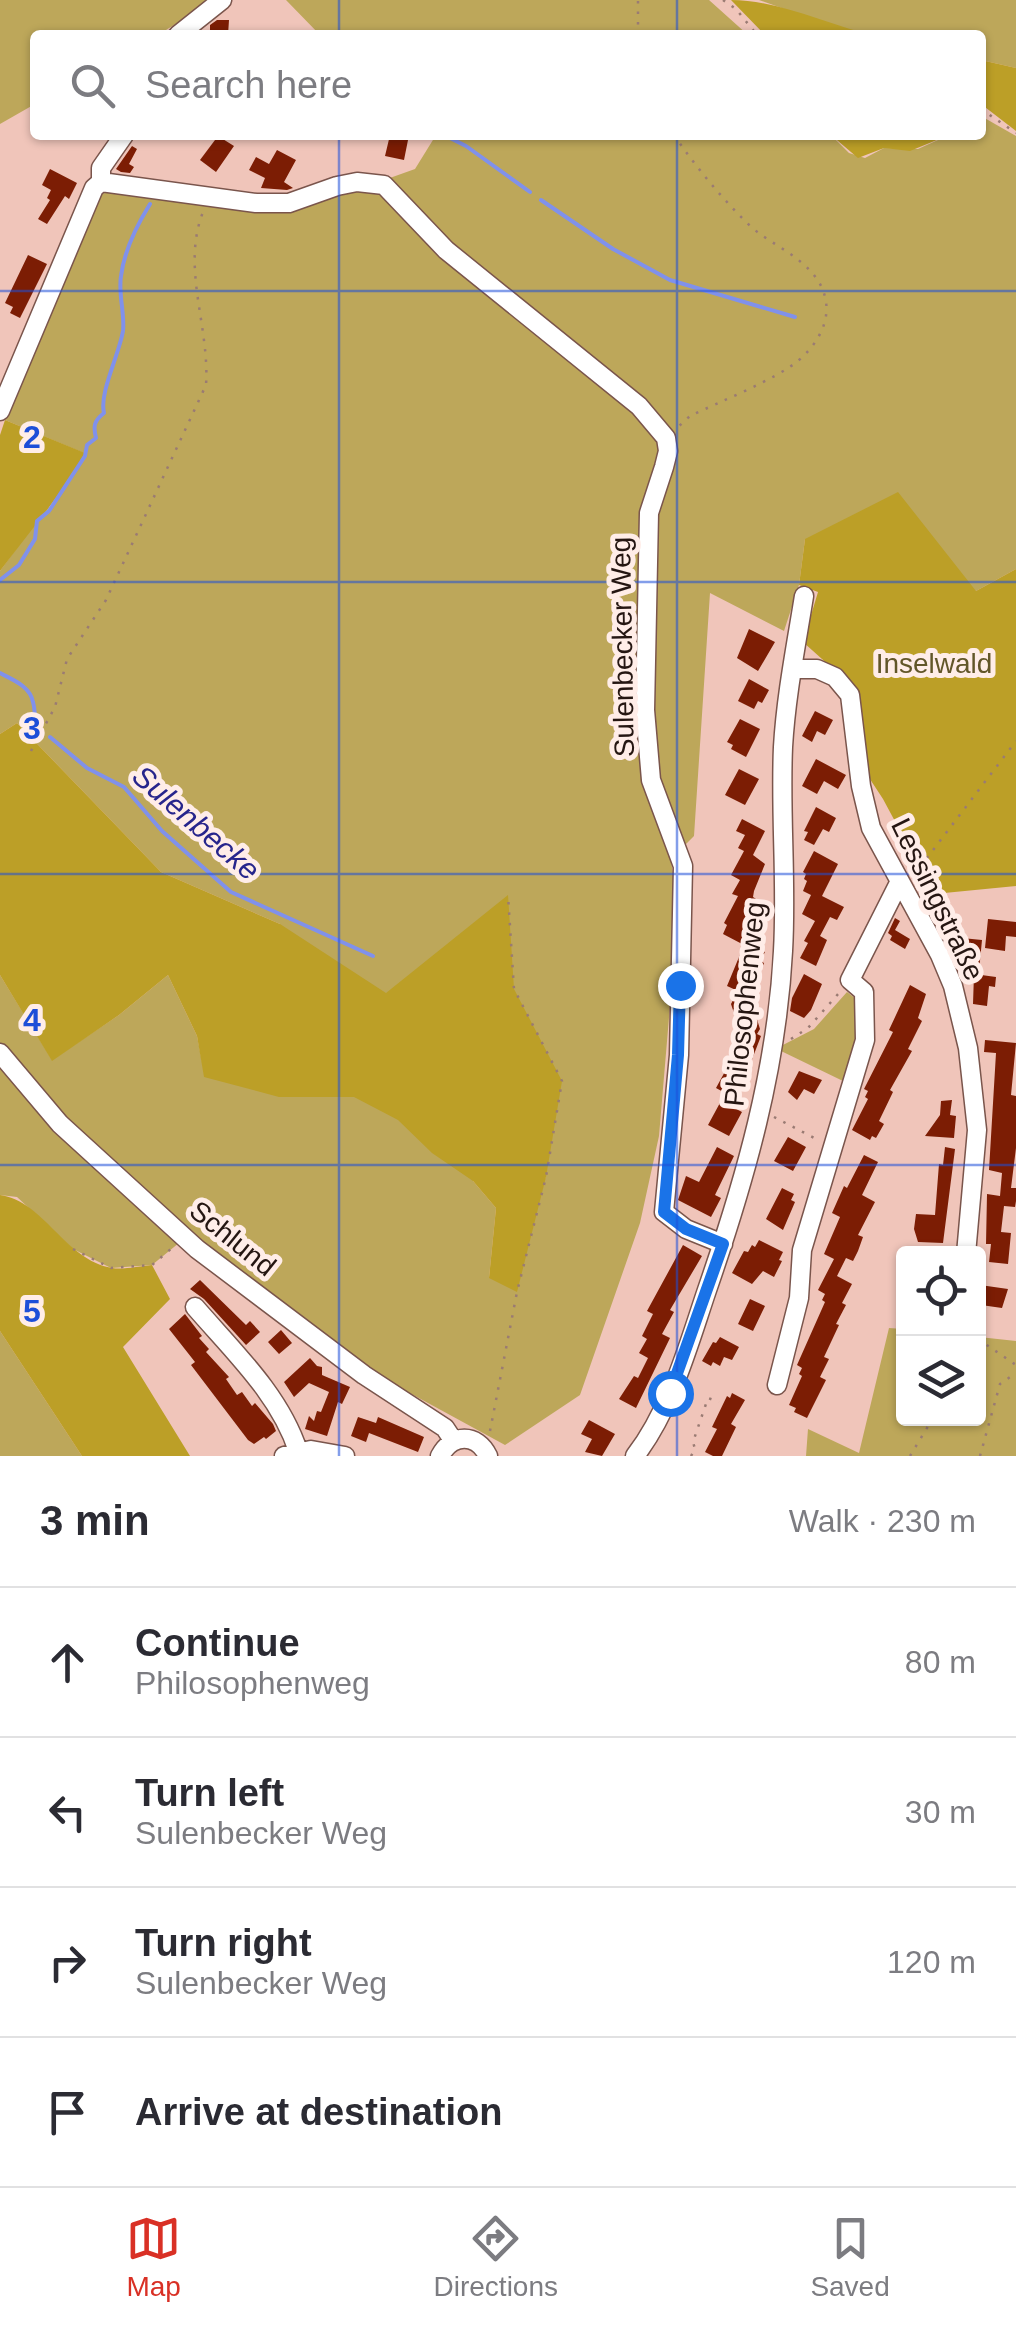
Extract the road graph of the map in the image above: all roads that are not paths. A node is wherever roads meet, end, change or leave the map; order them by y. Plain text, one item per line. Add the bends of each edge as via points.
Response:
1 (222, 0) edge
2 (184, 30) edge
3 (120, 140) edge
4 (101, 182) junction
5 (0, 411) edge
6 (804, 596) dead end
7 (792, 669) junction
8 (902, 885) junction
9 (0, 1053) edge
10 (723, 1244) junction
11 (967, 1246) edge
12 (195, 1307) dead end
13 (777, 1385) dead end
14 (453, 1440) junction
15 (484, 1450) edge
16 (291, 1454) edge
17 (345, 1456) edge
18 (440, 1456) edge
19 (634, 1456) edge

1 - 2 street
3 - 4 street via 100,168
4 - 5 street
4 - 10 street, Sulenbecker Weg via 256,203 289,203 336,186 384,184 446,250 639,406 666,438 649,513 645,710 652,780 683,866 678,1055 664,1212
6 - 7 street, Philosophenweg
7 - 8 street, Lessingstraße via 835,677 850,695 871,828
7 - 10 street, Philosophenweg via 783,748 783,952 773,1044 750,1158
8 - 11 street, Lessingstraße via 947,970 968,1048 977,1130
8 - 13 street via 850,980 864,992 865,1040 802,1250 799,1298
9 - 14 street, Schlund via 60,1124 184,1238
10 - 19 street, Philosophenweg via 670,1393
12 - 16 street via 260,1382 290,1428
14 - 15 street via 464,1438
14 - 18 street
16 - 17 street

